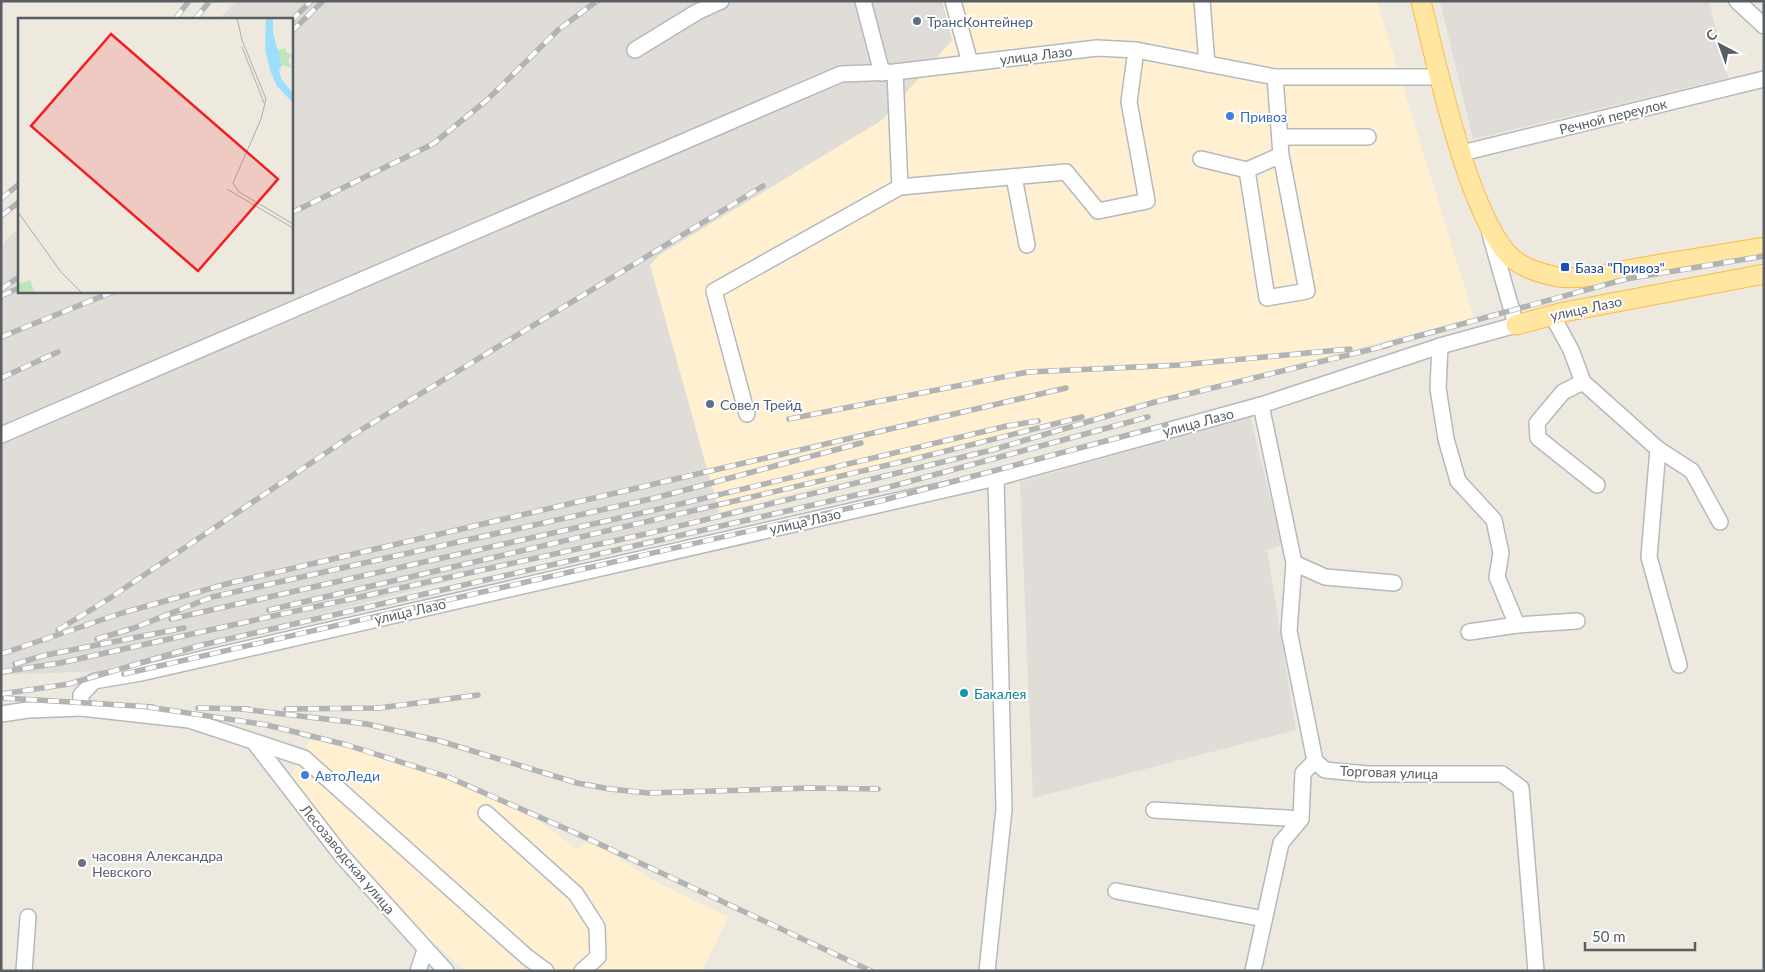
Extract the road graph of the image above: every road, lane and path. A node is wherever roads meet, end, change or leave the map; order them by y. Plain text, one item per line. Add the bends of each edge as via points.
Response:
1 (721, 1) edge
2 (862, 1) edge
3 (953, 1) edge
4 (1202, 1) edge
5 (1421, 1) edge
6 (1737, 1) edge
7 (1764, 26) edge
8 (635, 50) dead end
9 (1136, 50) junction
10 (970, 63) junction
11 (1207, 64) junction
12 (888, 73) junction
13 (1275, 77) junction
14 (1440, 78) junction
15 (1764, 79) edge
16 (1280, 137) junction
17 (1368, 137) dead end
18 (1462, 153) junction
19 (1281, 155) junction
20 (1201, 159) dead end
21 (1247, 170) junction
22 (1014, 177) junction
23 (900, 187) junction
24 (1486, 223) junction
25 (1027, 244) dead end
26 (1764, 247) edge
27 (1764, 274) edge
28 (1552, 315) junction
29 (1516, 325) junction
30 (1440, 346) junction
31 (1584, 382) junction
32 (1261, 405) junction
33 (747, 414) dead end
34 (1, 435) edge
35 (1658, 449) junction
36 (996, 478) junction
37 (1597, 485) dead end
38 (1720, 522) dead end
39 (1294, 563) junction
40 (1394, 583) dead end
41 (1577, 621) dead end
42 (1517, 625) junction
43 (1469, 632) dead end
44 (1679, 665) dead end
45 (81, 708) junction
46 (1, 714) edge
47 (254, 742) junction
48 (1314, 761) junction
49 (1154, 810) dead end
50 (486, 813) dead end
51 (1301, 819) junction
52 (1116, 891) dead end
53 (28, 917) dead end
54 (1264, 919) junction
55 (425, 950) junction
56 (24, 971) edge
57 (418, 971) edge
58 (446, 971) edge
59 (546, 971) edge
60 (582, 971) edge
61 (987, 971) edge
62 (1253, 971) edge
63 (1536, 971) edge

1 - 8 street
2 - 12 street
3 - 10 street
4 - 11 street
5 - 14 main road, улица Лазо
6 - 7 street
9 - 10 street, улица Лазо via 1097,48
9 - 11 street, улица Лазо
9 - 22 street via 1129,102 1146,201 1098,211 1066,172
10 - 12 street, улица Лазо
11 - 13 street, улица Лазо
12 - 23 street
12 - 34 street, улица Лазо via 841,74
13 - 14 street, улица Лазо
13 - 16 street
14 - 18 main road, улица Лазо
15 - 18 street, Речной переулок
16 - 17 street
16 - 19 street
18 - 24 main road, улица Лазо
19 - 21 street
19 - 21 street via 1307,291 1267,298
20 - 21 street
22 - 23 street
22 - 25 street
23 - 33 street via 714,291
24 - 26 main road, улица Лазо via 1513,260 1534,271 1560,277 1599,275
24 - 29 street
27 - 28 main road, улица Лазо
28 - 29 main road, улица Лазо
28 - 31 street
29 - 30 street, улица Лазо
30 - 32 street, улица Лазо
30 - 42 street via 1438,388 1446,439 1458,482 1494,520 1501,553 1497,577
31 - 35 street
31 - 37 street via 1563,392 1536,423 1538,438
32 - 36 street, улица Лазо
32 - 39 street
35 - 38 street via 1692,471
35 - 44 street via 1649,557
36 - 45 street, улица Лазо via 94,682 81,695
36 - 61 street via 1004,809
39 - 40 street via 1325,577
39 - 48 street via 1289,631
41 - 42 street
42 - 43 street
45 - 46 street
45 - 47 street via 189,720
47 - 55 street, Лесозаводская улица via 342,856
47 - 59 street via 304,758
48 - 51 street via 1302,773
48 - 63 street, Торговая улица via 1325,770 1368,774 1502,774 1521,788
49 - 51 street
50 - 60 street via 576,894 597,927 598,957
51 - 54 street via 1281,843
52 - 54 street
53 - 56 street
54 - 62 street
55 - 57 street
55 - 58 street, Лесозаводская улица

